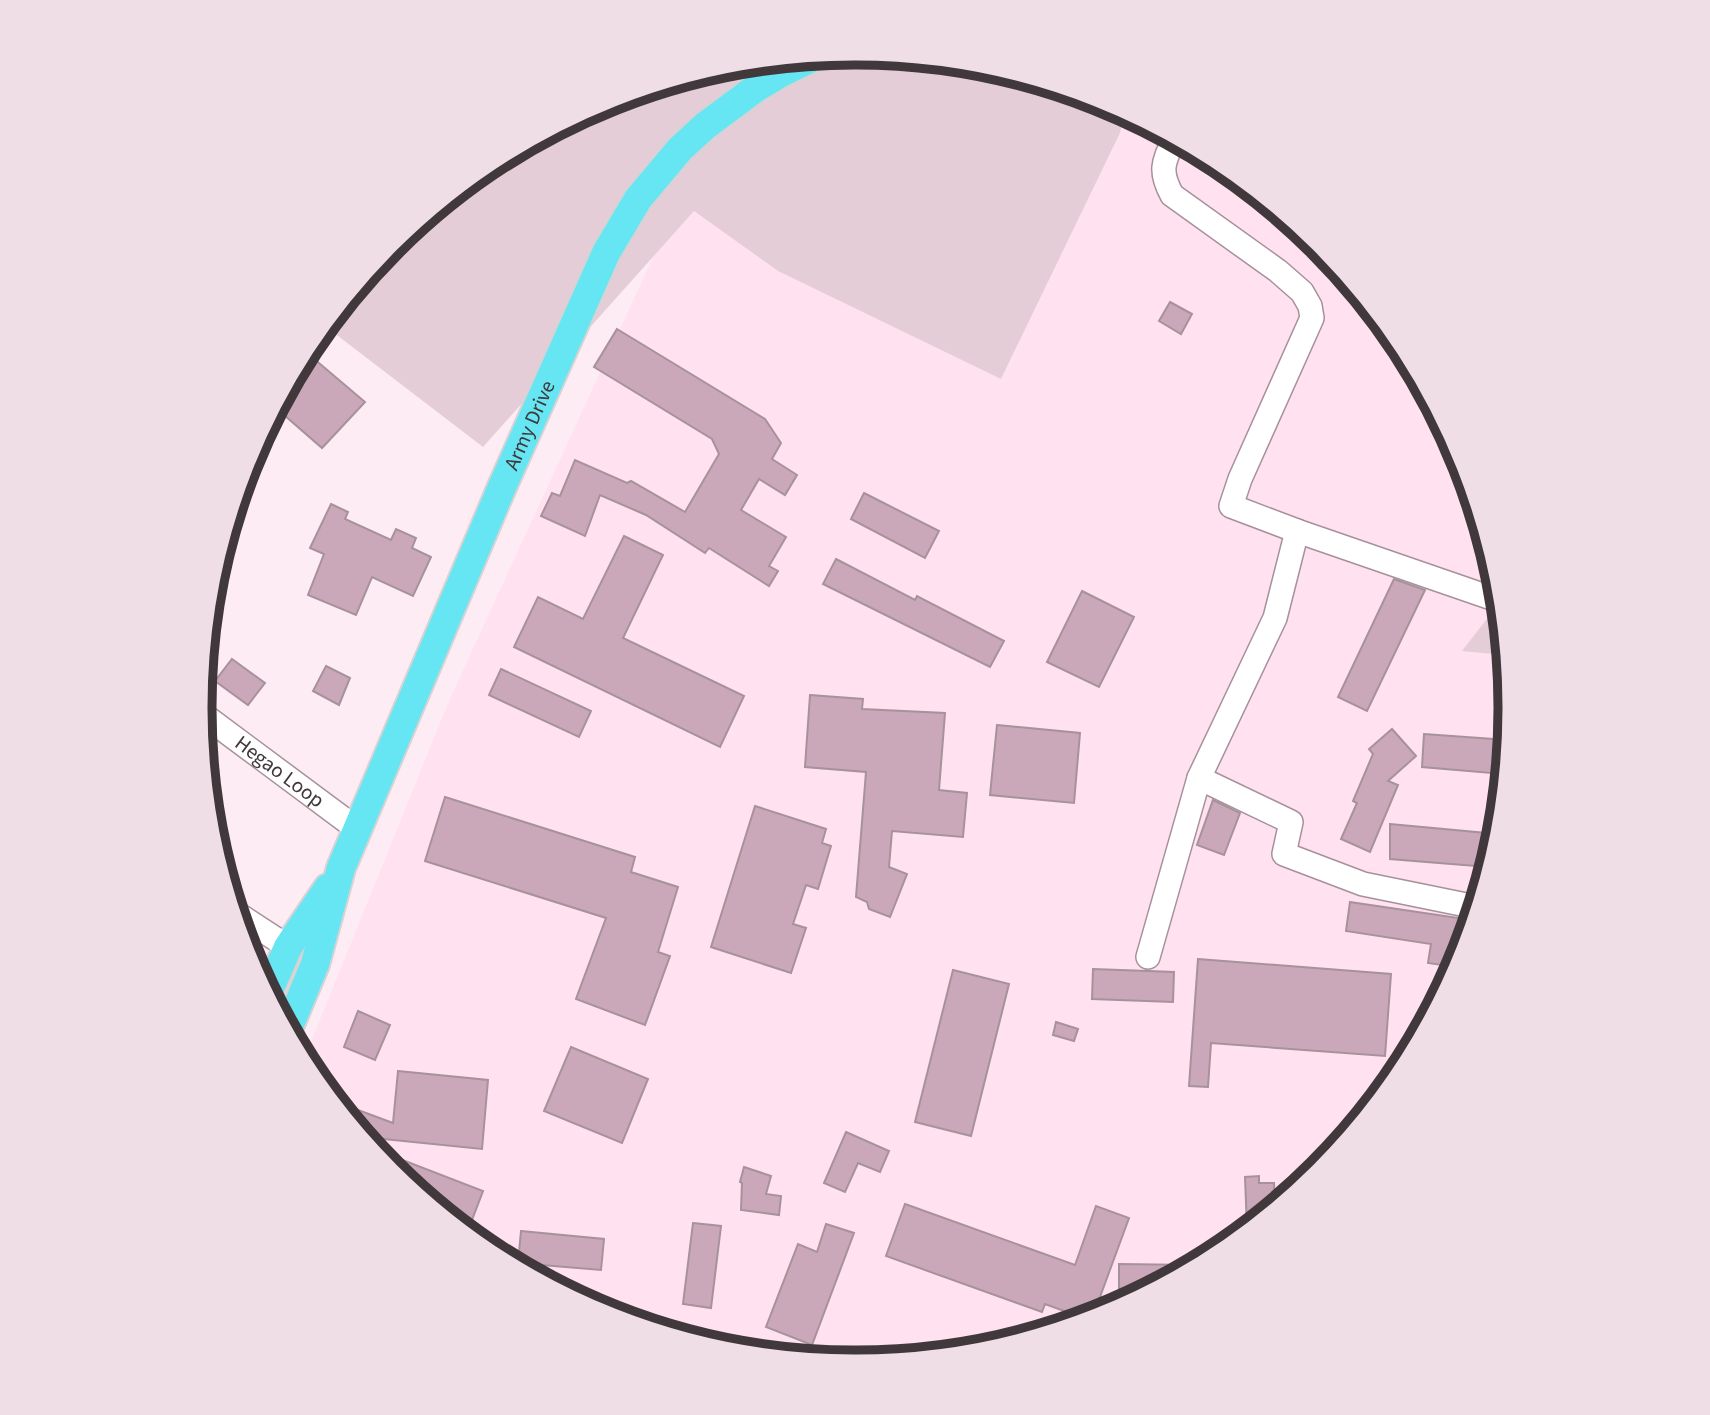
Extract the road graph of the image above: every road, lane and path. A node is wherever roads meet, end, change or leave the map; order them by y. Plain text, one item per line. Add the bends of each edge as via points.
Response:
1 (773, 70) edge
2 (1170, 148) edge
3 (1297, 531) junction
4 (1487, 597) edge
5 (213, 722) edge
6 (1199, 778) junction
7 (357, 829) junction
8 (341, 868) junction
9 (1467, 905) edge
10 (249, 921) edge
11 (288, 947) junction
12 (1148, 957) dead end
13 (274, 980) edge
14 (292, 1018) edge

1 - 7 main road, Army Drive via 680,149 638,199 611,244
2 - 3 street via 1163,166 1172,195 1278,271 1302,292 1310,306 1312,318 1231,506
3 - 4 street
3 - 6 street via 1275,618
5 - 7 street, Hegao Loop
6 - 9 street via 1291,822 1284,855 1363,884
6 - 12 street
7 - 8 main road, Army Drive
8 - 11 main road, Army Drive
8 - 14 main road, Army Drive via 315,964
10 - 11 street
11 - 13 main road, Army Drive

